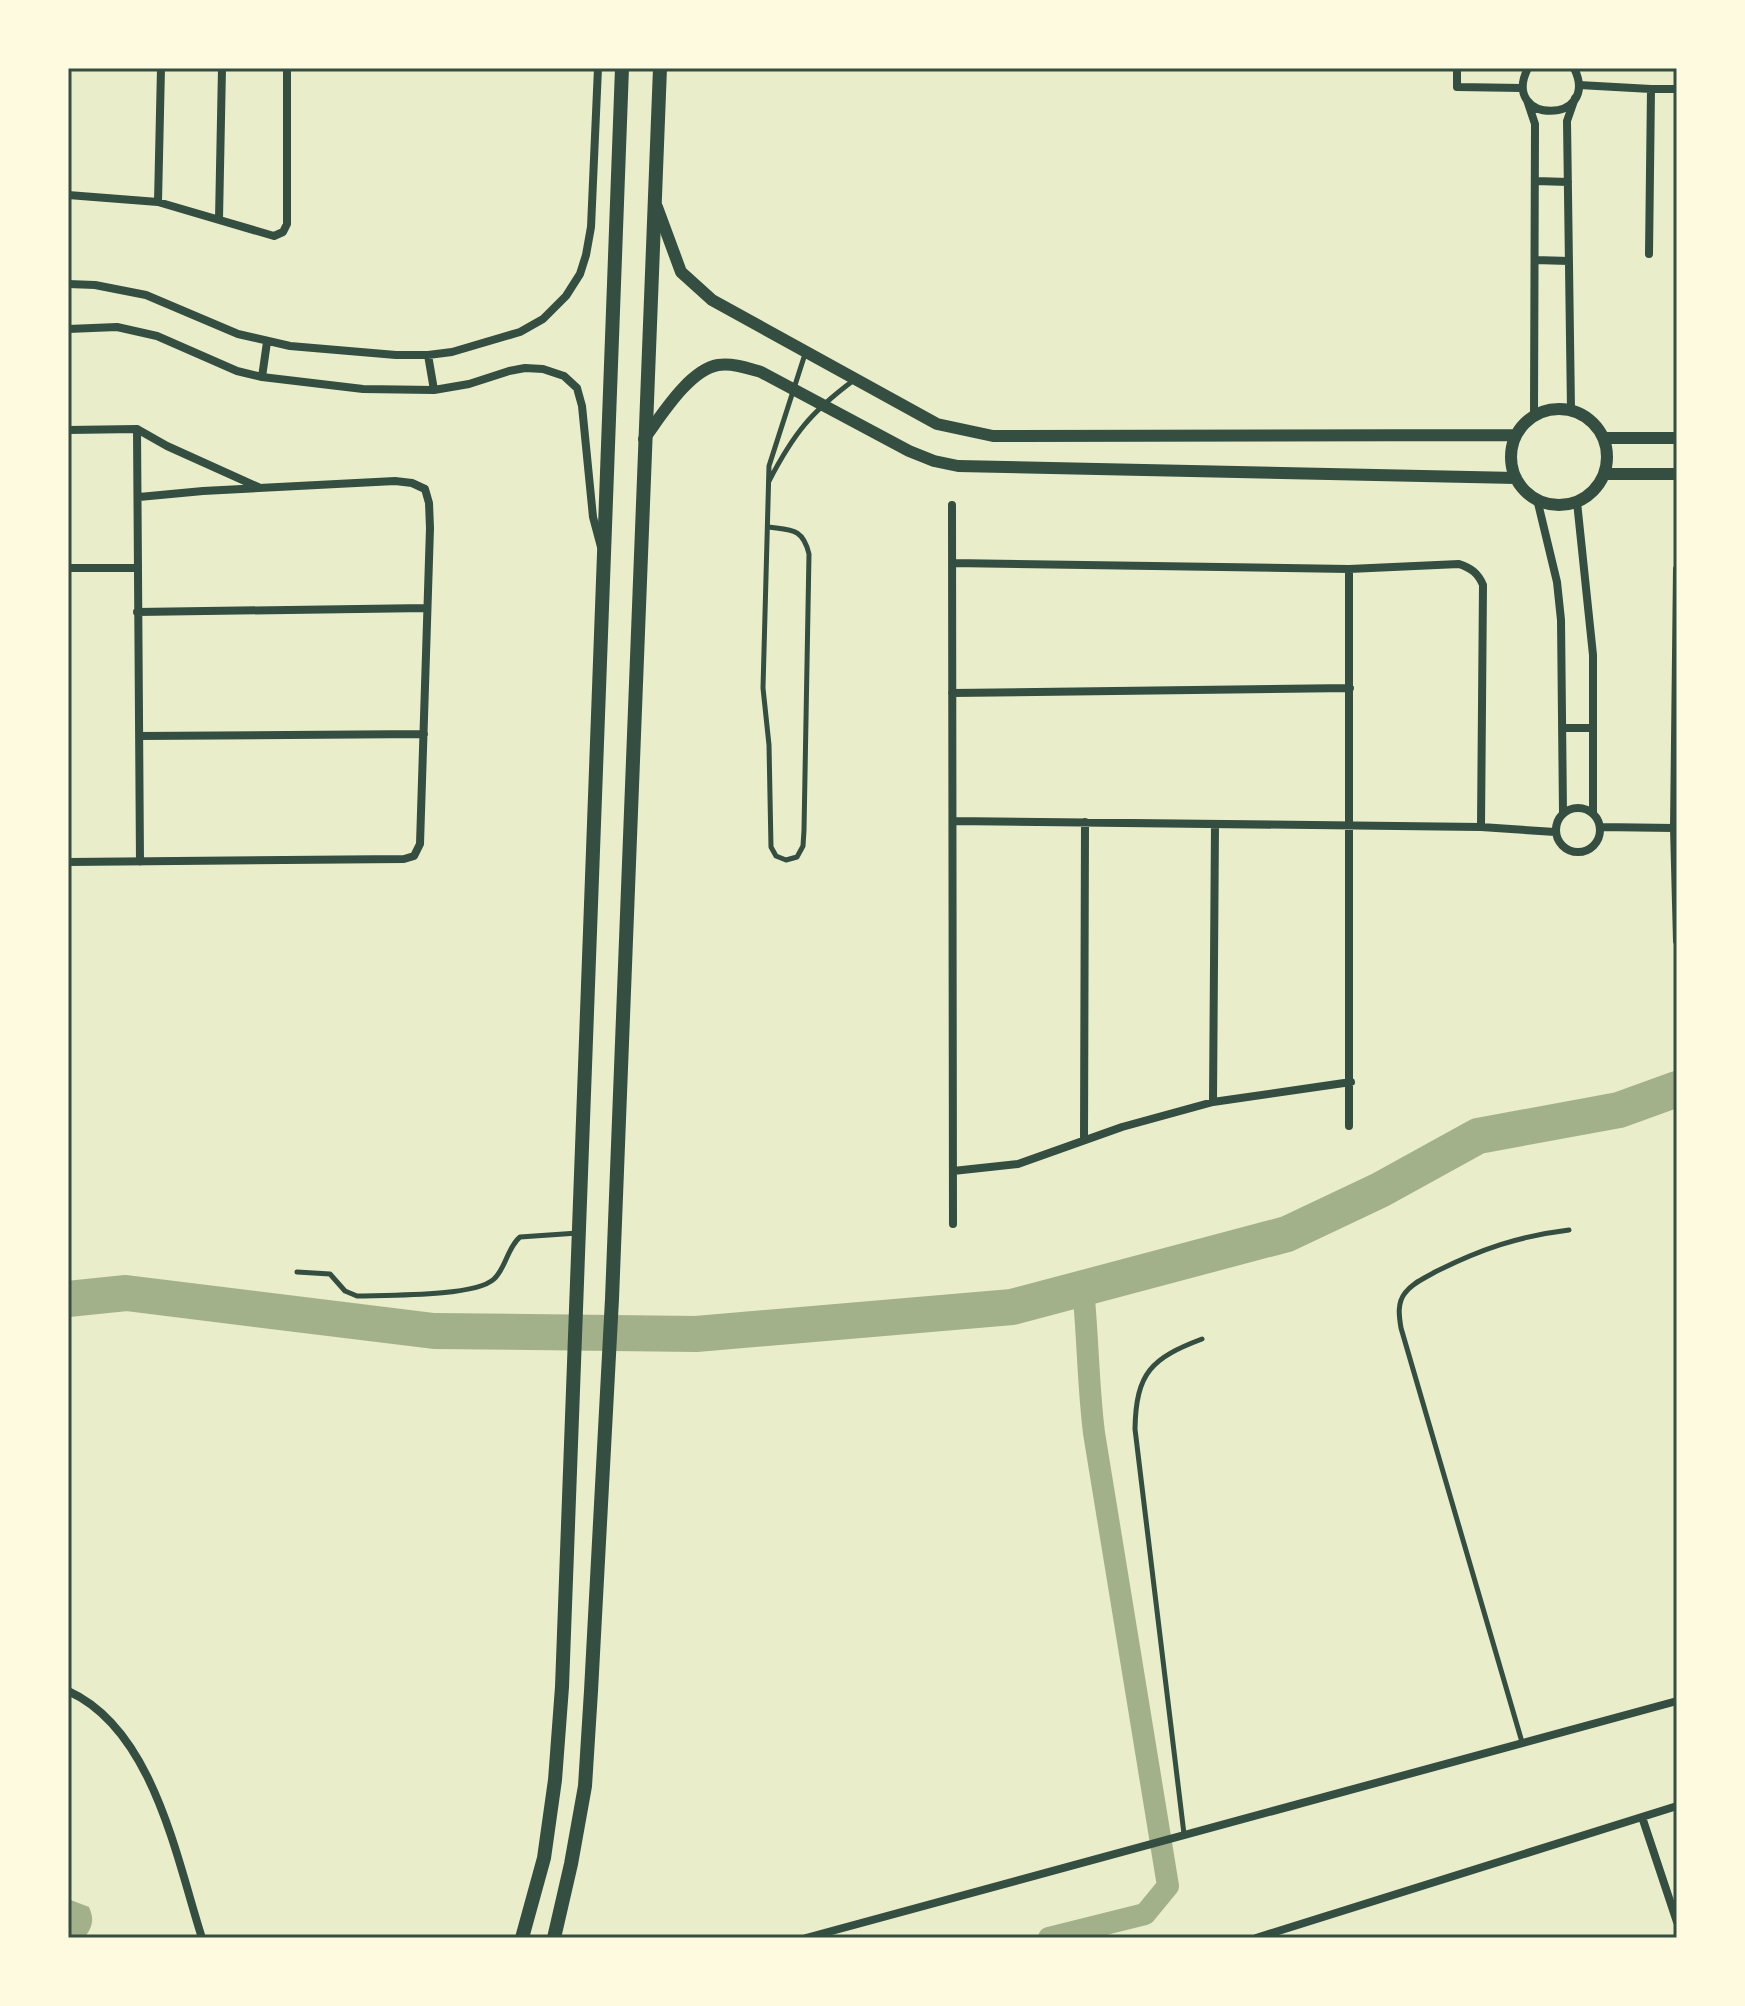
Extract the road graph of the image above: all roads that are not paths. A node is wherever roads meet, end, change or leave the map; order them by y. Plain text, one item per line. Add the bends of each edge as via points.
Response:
1 (161, 68) edge
2 (222, 68) edge
3 (287, 68) edge
4 (598, 68) edge
5 (622, 68) edge
6 (660, 68) edge
7 (1457, 68) edge
8 (1528, 68) edge
9 (1574, 68) edge
10 (1579, 85) junction
11 (1522, 88) junction
12 (1651, 89) junction
13 (1677, 89) edge
14 (1575, 98) junction
15 (1527, 100) junction
16 (1536, 181) junction
17 (1568, 182) junction
18 (68, 195) edge
19 (654, 198) junction
20 (158, 202) junction
21 (219, 219) junction
22 (1649, 254) dead end
23 (1535, 260) junction
24 (1569, 261) junction
25 (68, 284) edge
26 (68, 329) edge
27 (267, 342) junction
28 (806, 353) junction
29 (428, 355) junction
30 (262, 377) junction
31 (854, 380) junction
32 (434, 390) junction
33 (794, 390) junction
34 (821, 404) junction
35 (1571, 410) junction
36 (1534, 415) junction
37 (137, 429) junction
38 (68, 430) edge
39 (1516, 435) junction
40 (1603, 438) junction
41 (1677, 438) edge
42 (644, 439) junction
43 (1604, 474) junction
44 (1677, 474) edge
45 (1516, 478) junction
46 (769, 482) junction
47 (260, 488) junction
48 (139, 497) junction
49 (1537, 499) junction
50 (1577, 502) junction
51 (952, 505) dead end
52 (769, 527) junction
53 (604, 559) junction
54 (952, 563) junction
55 (68, 568) edge
56 (137, 568) junction
57 (1349, 569) junction
58 (1677, 569) edge
59 (427, 608) junction
60 (137, 612) junction
61 (1350, 688) junction
62 (952, 693) junction
63 (1562, 728) junction
64 (1593, 728) junction
65 (424, 734) junction
66 (139, 736) junction
67 (1563, 813) junction
68 (1593, 813) junction
69 (953, 821) junction
70 (1085, 822) junction
71 (1215, 824) junction
72 (1351, 826) junction
73 (1481, 827) junction
74 (1600, 827) junction
75 (1674, 828) junction
76 (1555, 832) junction
77 (68, 862) edge
78 (140, 862) junction
79 (1677, 941) edge
80 (1351, 1082) junction
81 (1213, 1102) junction
82 (1349, 1126) dead end
83 (1084, 1140) junction
84 (953, 1171) junction
85 (953, 1224) dead end
86 (1569, 1230) dead end
87 (579, 1233) junction
88 (297, 1272) dead end
89 (1202, 1339) dead end
90 (68, 1691) edge
91 (1677, 1701) edge
92 (1523, 1743) junction
93 (1677, 1806) edge
94 (1642, 1817) junction
95 (1184, 1835) junction
96 (1677, 1922) edge
97 (202, 1938) edge
98 (522, 1938) edge
99 (554, 1938) edge
100 (806, 1938) edge
101 (1256, 1938) edge

1 - 20 street
2 - 21 street
3 - 21 street via 287,224 274,236
4 - 29 street via 591,227 580,274 543,319 520,332
5 - 53 main road
6 - 19 main road
7 - 11 street via 1457,87
8 - 11 street
9 - 10 street
10 - 12 street
10 - 14 street
11 - 15 street
12 - 13 street
12 - 22 street
14 - 15 street via 1552,112
14 - 17 street via 1567,121
15 - 16 street via 1535,124
16 - 17 street
16 - 23 street
17 - 24 street
18 - 20 street
19 - 28 street via 681,272 694,286
19 - 42 main road
20 - 21 street
23 - 24 street
23 - 36 street
24 - 35 street
25 - 27 street via 146,295
26 - 30 street via 117,327 157,336
27 - 29 street
27 - 30 street
28 - 31 street
28 - 33 lane
29 - 32 street
30 - 32 street via 363,389
31 - 34 lane
31 - 39 street via 937,424 993,436
32 - 53 street via 525,368 564,376 577,388 593,517
33 - 34 street
33 - 42 street via 761,372 717,365 687,384
33 - 46 lane via 772,450
34 - 45 street via 909,451 958,466
34 - 46 lane via 789,443
35 - 36 street
35 - 40 street via 1596,425
36 - 39 street
37 - 38 street
37 - 47 street
37 - 48 street
39 - 45 street via 1511,463
40 - 41 street
40 - 43 street
42 - 99 main road via 612,1299 585,1786
43 - 44 street
43 - 50 street
45 - 49 street
46 - 52 lane
47 - 48 street
47 - 59 street via 395,481 425,489 430,528
48 - 56 street
49 - 50 street via 1563,505
49 - 63 street via 1557,582
50 - 64 street via 1593,655
51 - 54 street
52 - 52 lane via 763,688 769,832 776,856 786,860 797,857 803,846 809,554 800,534
53 - 87 main road
54 - 57 street
54 - 62 street
55 - 56 street
56 - 60 street
57 - 61 street
57 - 73 street via 1459,564 1480,578
58 - 75 street
59 - 60 street
59 - 65 street
60 - 66 street
61 - 62 street
61 - 72 street
62 - 69 street
63 - 64 street
63 - 67 street
64 - 68 street
65 - 66 street
65 - 78 street via 420,844 414,856
66 - 78 street
67 - 68 street via 1578,807
67 - 76 street
68 - 74 street
69 - 70 street
69 - 84 street
70 - 71 street
70 - 83 street
71 - 72 street
71 - 81 street
72 - 73 street
72 - 80 street
73 - 76 street
74 - 75 street
74 - 76 street via 1597,842 1584,852 1569,851
75 - 79 street
77 - 78 street
80 - 81 street
80 - 82 street
81 - 83 street
83 - 84 street via 1018,1164
84 - 85 street
86 - 92 lane via 1528,1235 1462,1259 1419,1281 1400,1302 1401,1328
87 - 88 lane via 520,1237 499,1274 471,1290 357,1296 330,1274
87 - 98 main road via 555,1780 544,1858
89 - 95 lane via 1155,1363 1135,1412
90 - 97 street via 126,1737 156,1795
91 - 92 street
92 - 95 street
93 - 94 street
94 - 96 street
94 - 101 street
95 - 100 street

